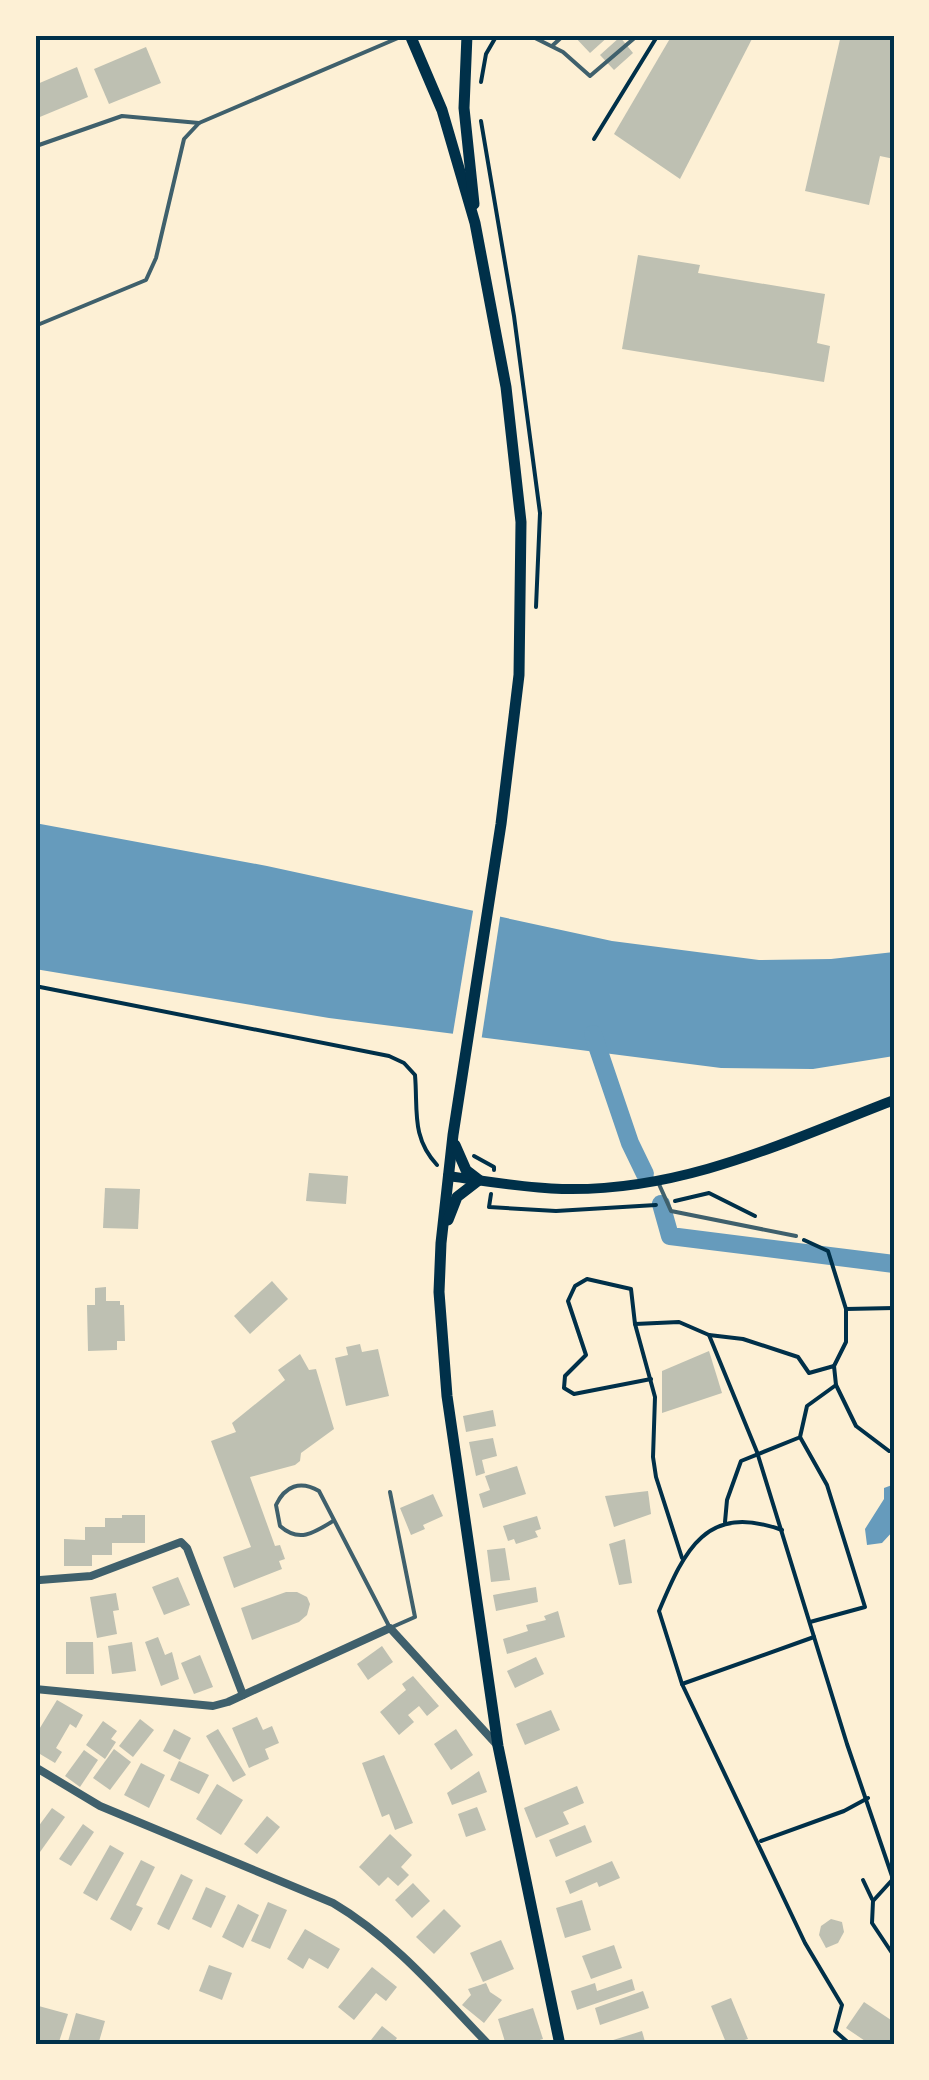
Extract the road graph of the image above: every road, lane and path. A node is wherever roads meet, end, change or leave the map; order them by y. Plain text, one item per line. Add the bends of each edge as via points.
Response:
1 (407, 35) edge
2 (467, 35) edge
3 (529, 35) edge
4 (564, 35) edge
5 (638, 35) edge
6 (658, 35) edge
7 (552, 46) junction
8 (199, 122) junction
9 (594, 138) dead end
10 (39, 145) dead end
11 (475, 223) junction
12 (35, 326) edge
13 (35, 986) edge
14 (894, 1100) edge
15 (453, 1135) junction
16 (448, 1176) junction
17 (479, 1180) junction
18 (658, 1182) junction
19 (796, 1236) dead end
20 (440, 1243) junction
21 (828, 1252) dead end
22 (894, 1308) edge
23 (846, 1309) junction
24 (634, 1324) junction
25 (710, 1335) junction
26 (834, 1366) junction
27 (652, 1380) junction
28 (836, 1385) junction
29 (800, 1437) junction
30 (889, 1451) dead end
31 (757, 1452) junction
32 (390, 1492) dead end
33 (333, 1521) junction
34 (725, 1522) junction
35 (782, 1530) junction
36 (682, 1558) junction
37 (40, 1580) dead end
38 (810, 1622) junction
39 (390, 1628) junction
40 (814, 1637) junction
41 (682, 1684) junction
42 (35, 1690) edge
43 (243, 1696) junction
44 (498, 1746) junction
45 (35, 1767) edge
46 (868, 1798) junction
47 (759, 1842) junction
48 (894, 1879) edge
49 (864, 1880) dead end
50 (872, 1901) junction
51 (894, 1956) edge
52 (489, 2045) edge
53 (560, 2045) edge
54 (850, 2045) edge

1 - 8 lane
1 - 11 main road via 442,110
2 - 11 main road via 464,108
3 - 7 lane
4 - 7 lane
5 - 7 lane via 590,76
6 - 9 path
8 - 10 lane via 122,116
8 - 12 lane via 184,139 146,280
11 - 15 main road via 506,387 520,522 519,675
13 - 16 path via 389,1056 415,1075 423,1150
14 - 18 main road via 767,1152
15 - 16 main road
15 - 17 main road via 460,1160
16 - 17 main road
16 - 20 main road
17 - 18 main road via 560,1189
17 - 20 main road via 457,1197
18 - 19 lane via 671,1212
20 - 44 main road via 446,1381
21 - 23 path
22 - 23 path
23 - 26 path via 846,1342
24 - 25 path via 679,1322
24 - 27 path
24 - 27 path via 630,1289 587,1279 575,1286 568,1302 586,1354 565,1376 564,1388 574,1394
25 - 26 path via 782,1350 809,1373
25 - 31 path
26 - 28 path
27 - 36 path via 656,1478
28 - 29 path via 806,1406
28 - 30 path via 856,1426
29 - 31 path
29 - 38 path via 828,1484 864,1607
31 - 34 path via 740,1461
31 - 35 path
32 - 39 lane via 415,1617
33 - 33 lane via 298,1536 280,1526 276,1505 288,1488 310,1486
33 - 39 lane
34 - 35 path via 754,1520
34 - 36 path
35 - 38 path
36 - 41 path via 659,1611
37 - 43 street via 91,1576 181,1542
38 - 40 path
39 - 43 street
39 - 44 street
40 - 41 path
40 - 46 path
41 - 47 path
42 - 43 street via 198,1706
44 - 53 main road
45 - 52 street via 100,1806 363,1920
46 - 47 path
46 - 48 path
47 - 54 path via 842,2005 835,2031
48 - 50 path
49 - 50 path
50 - 51 path via 872,1923

